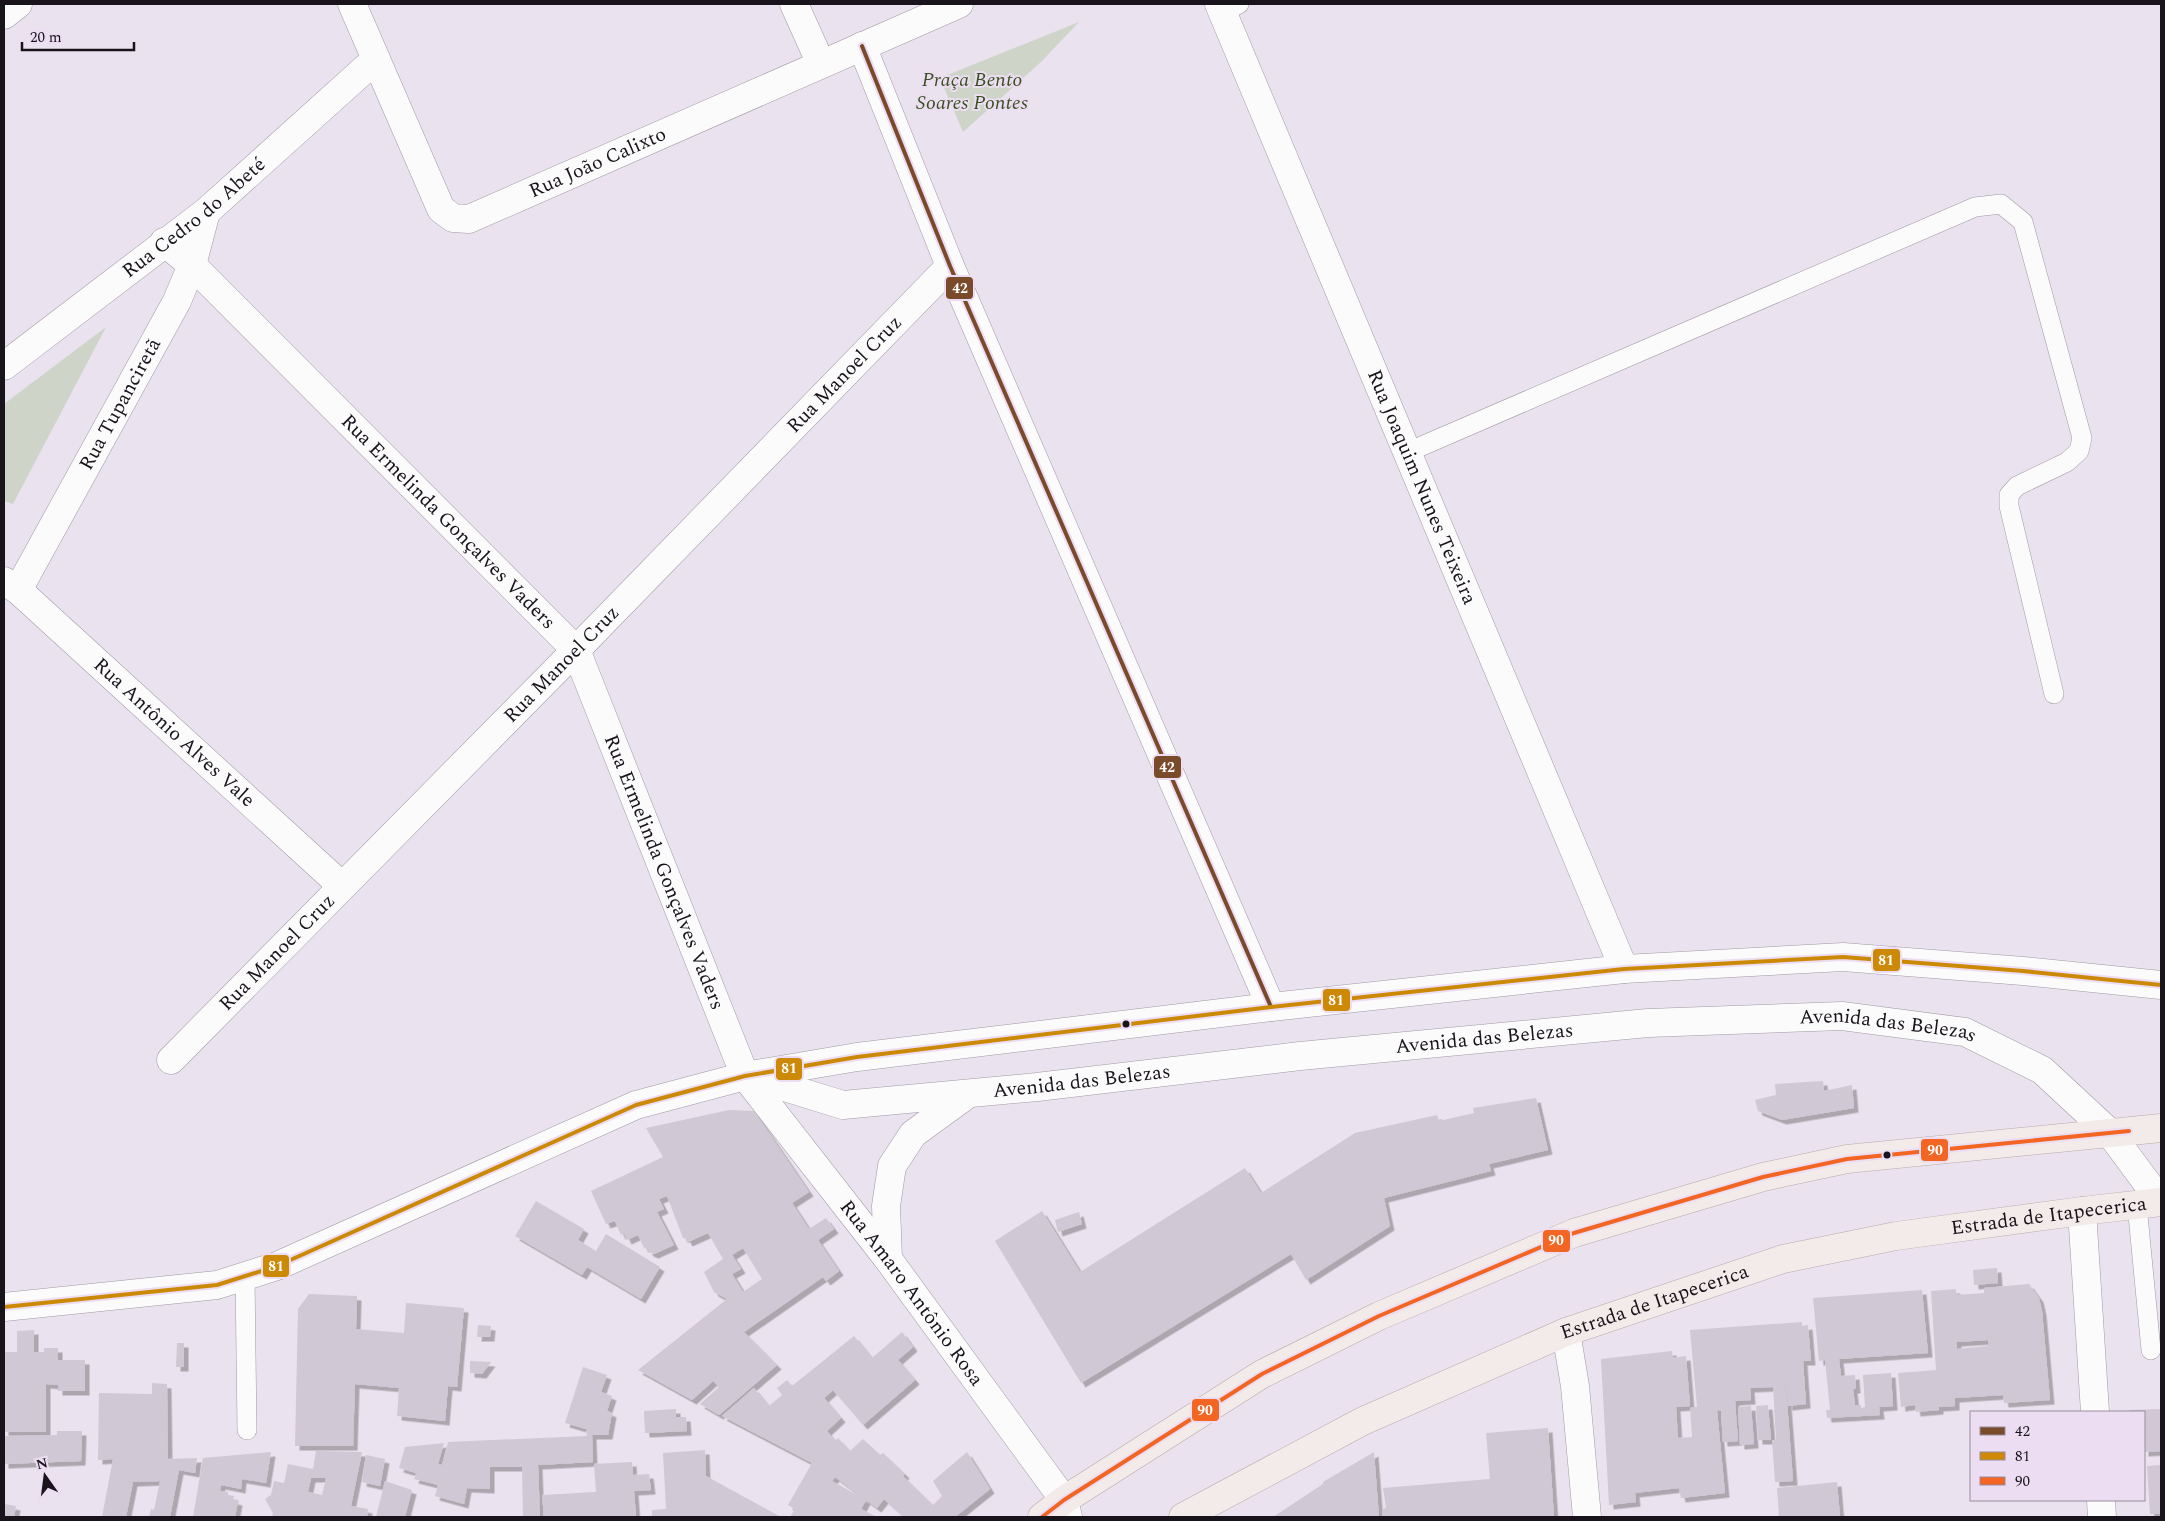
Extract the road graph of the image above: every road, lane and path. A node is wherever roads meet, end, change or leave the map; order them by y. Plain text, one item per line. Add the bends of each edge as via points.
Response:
1 (18, 4) edge
2 (352, 4) edge
3 (794, 4) edge
4 (959, 4) edge
5 (1227, 6) edge
6 (4, 15) edge
7 (862, 46) junction
8 (376, 59) junction
9 (821, 64) junction
10 (206, 212) junction
11 (164, 242) junction
12 (192, 265) junction
13 (950, 266) junction
14 (4, 366) edge
15 (1408, 452) junction
16 (11, 585) edge
17 (576, 650) junction
18 (2054, 694) dead end
19 (342, 886) junction
20 (1624, 969) junction
21 (2161, 985) edge
22 (1271, 1007) junction
23 (857, 1057) junction
24 (171, 1060) dead end
25 (745, 1076) junction
26 (970, 1092) junction
27 (843, 1105) junction
28 (2161, 1128) edge
29 (2110, 1133) junction
30 (2153, 1203) edge
31 (2082, 1211) junction
32 (888, 1260) junction
33 (245, 1276) junction
34 (4, 1307) edge
35 (1566, 1332) junction
36 (2151, 1350) dead end
37 (2095, 1411) edge
38 (247, 1430) dead end
39 (2101, 1501) edge
40 (1066, 1508) edge
41 (1042, 1517) edge
42 (1183, 1517) edge
43 (1587, 1517) edge
44 (2102, 1517) edge

1 - 6 street
2 - 8 street, Rua João Calixto
3 - 9 street
4 - 7 street, Rua João Calixto
5 - 15 street, Rua Joaquim Nunes Teixeira
7 - 9 street, Rua João Calixto
7 - 13 street
8 - 9 street, Rua João Calixto via 441,209 453,218 469,218
8 - 10 street, Rua Cedro do Abeté
10 - 11 street, Rua Cedro do Abeté
10 - 12 street, Rua Tupanciretã
11 - 12 street, Rua Ermelinda Gonçalves Vaders
11 - 14 street, Rua Cedro do Abeté
12 - 16 street, Rua Tupanciretã via 177,302
12 - 17 street, Rua Ermelinda Gonçalves Vaders
13 - 17 street, Rua Manoel Cruz
13 - 22 street
15 - 18 lane via 1975,207 2000,204 2023,222 2082,438 2079,451 2067,462 2017,486 2009,495
15 - 20 street, Rua Joaquim Nunes Teixeira
16 - 19 street, Rua Antônio Alves Vale
17 - 19 street, Rua Manoel Cruz
17 - 25 street, Rua Ermelinda Gonçalves Vaders
19 - 24 street, Rua Manoel Cruz
20 - 21 street via 1844,957
20 - 22 street
22 - 23 street
23 - 25 street
23 - 27 street via 844,1083
25 - 27 street, Avenida das Belezas
25 - 32 street, Rua Amaro Antônio Rosa
25 - 33 street via 621,1110 296,1258
26 - 27 street, Avenida das Belezas
26 - 29 street, Avenida das Belezas via 1648,1023 1842,1016 1965,1032 2042,1070
26 - 32 street via 913,1134 892,1166 886,1206
28 - 29 main road
29 - 30 street, Avenida das Belezas
29 - 40 main road via 1847,1158 1763,1178 1574,1233 1379,1316 1262,1374
30 - 31 main road, Estrada de Itapecerica
30 - 36 lane
31 - 35 main road, Estrada de Itapecerica via 1896,1236 1783,1259
31 - 37 street
32 - 40 street, Rua Amaro Antônio Rosa
33 - 34 street via 208,1286
33 - 38 lane
35 - 42 main road, Estrada de Itapecerica via 1363,1421
35 - 43 street via 1575,1386
39 - 44 street
40 - 41 main road

